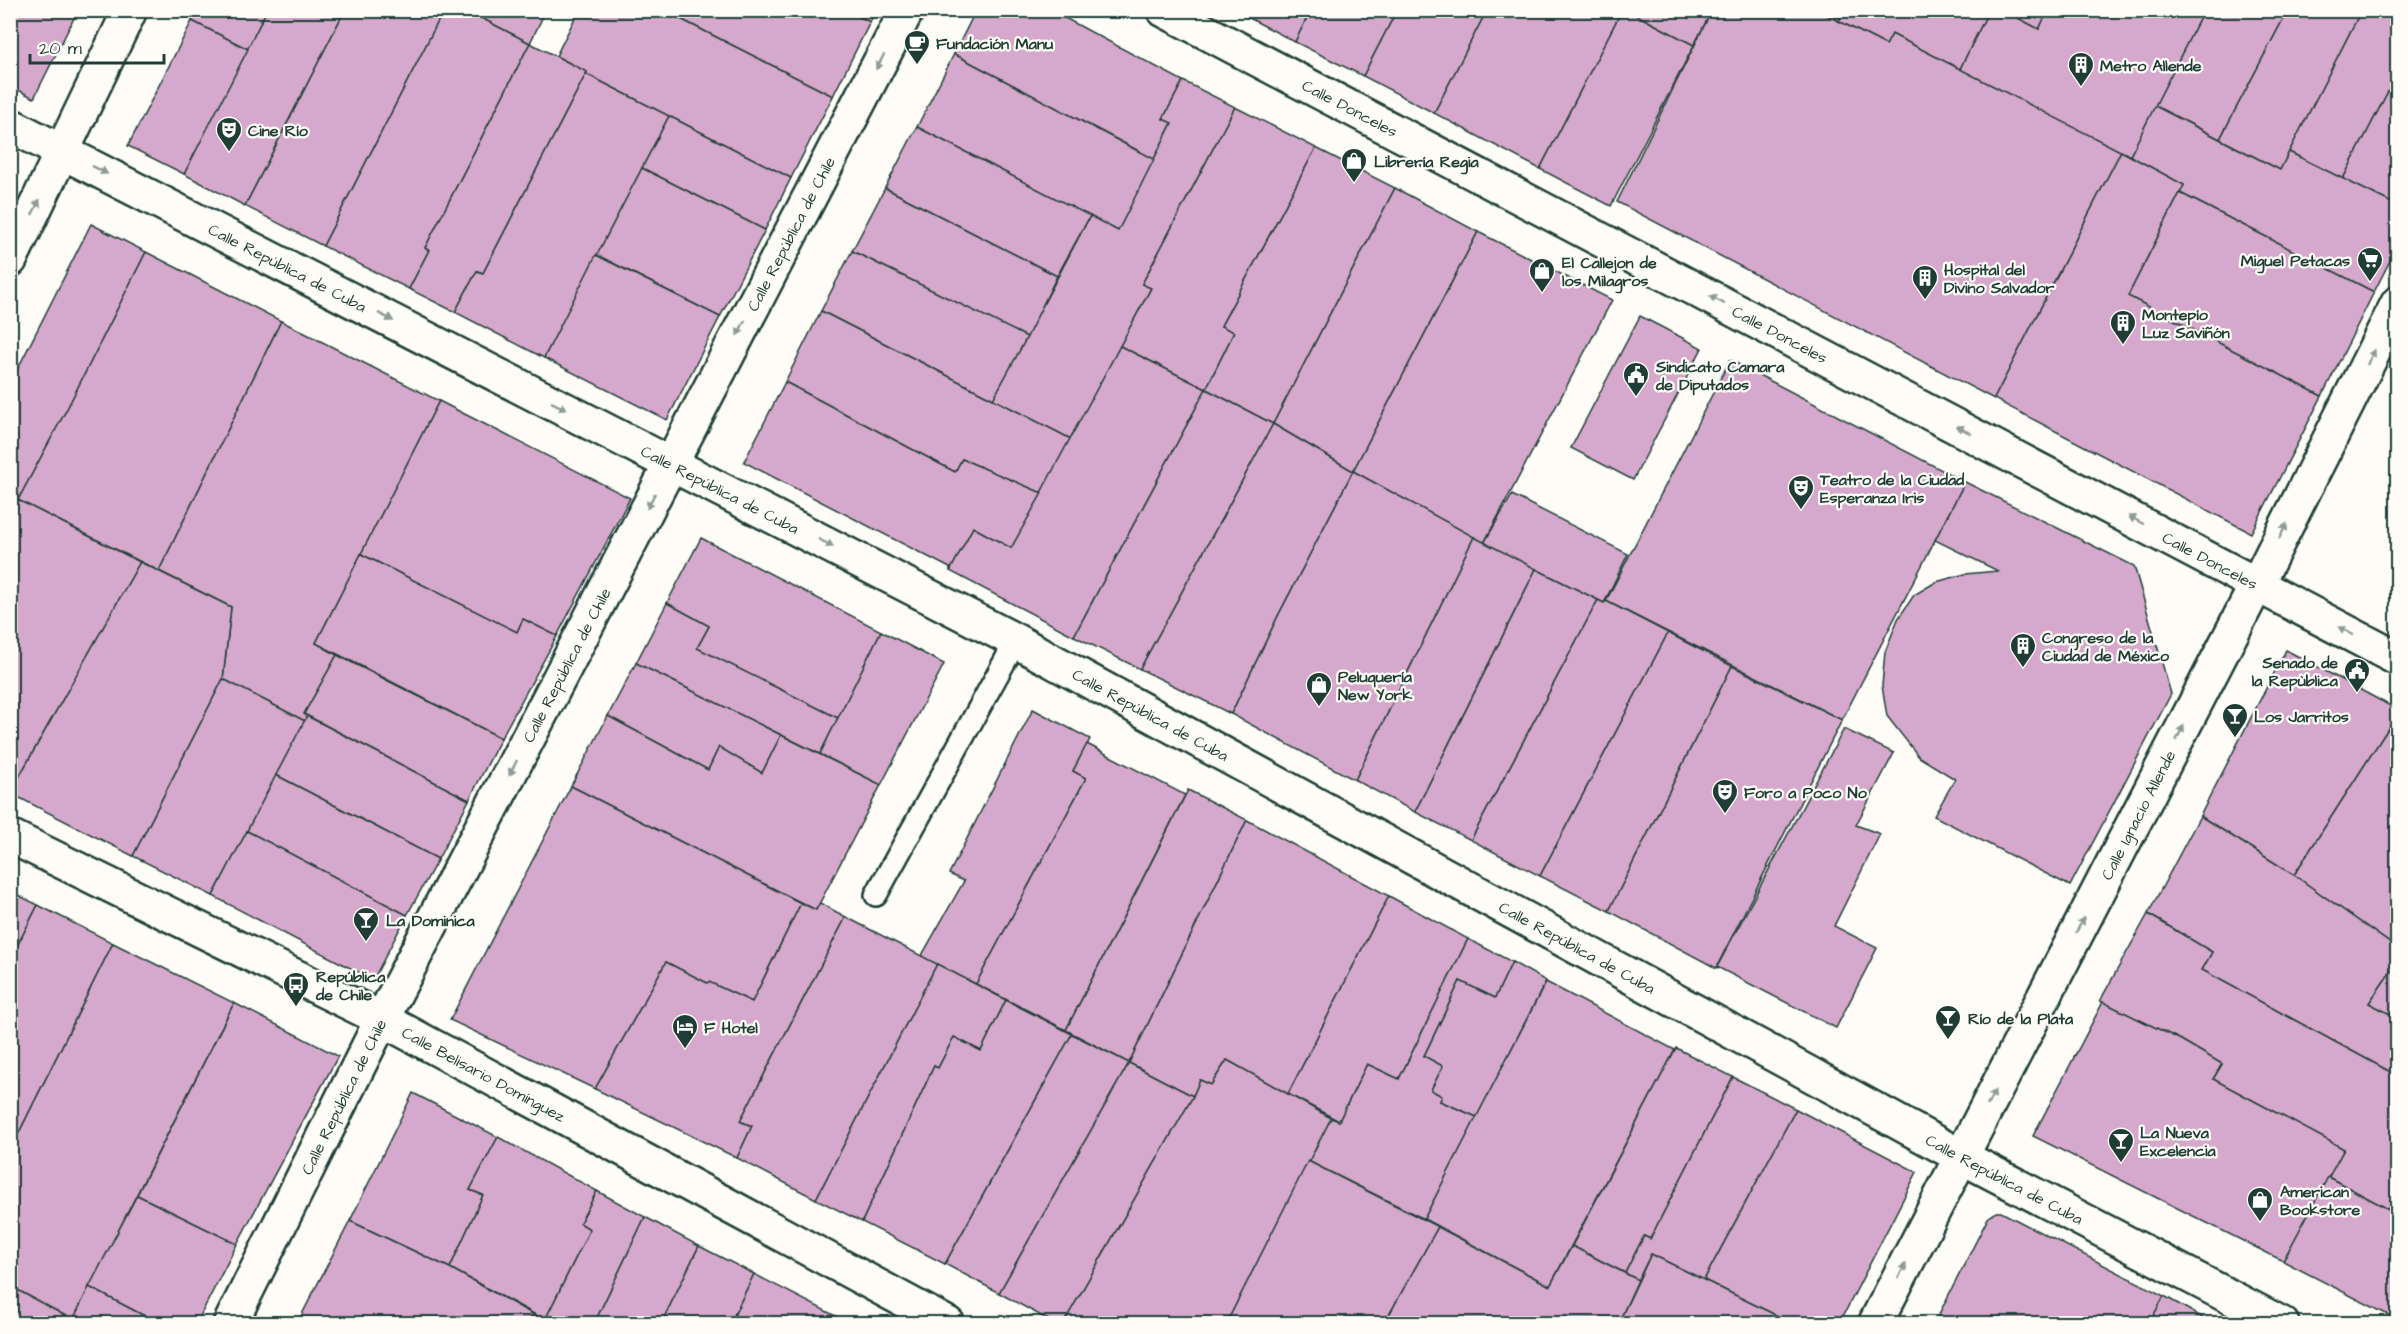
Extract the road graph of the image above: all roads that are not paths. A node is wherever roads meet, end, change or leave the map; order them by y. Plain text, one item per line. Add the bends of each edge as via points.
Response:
1 (130, 10) edge
2 (907, 10) edge
3 (1164, 10) edge
4 (10, 124) edge
5 (64, 151) junction
6 (10, 260) edge
7 (2397, 303) edge
8 (671, 463) junction
9 (2257, 584) junction
10 (1016, 640) junction
11 (2397, 659) edge
12 (10, 836) edge
13 (876, 895) dead end
14 (382, 1019) junction
15 (1960, 1156) junction
16 (230, 1323) edge
17 (948, 1323) edge
18 (1875, 1323) edge
19 (2282, 1323) edge

1 - 5 street
2 -> 8 street, Calle República de Chile
9 -> 3 street, Calle Donceles
4 - 5 street, Calle República de Cuba
6 -> 5 street
5 -> 8 street, Calle República de Cuba
9 -> 7 street, Calle Ignacio Allende
8 -> 10 street, Calle República de Cuba
8 -> 14 street, Calle República de Chile
11 -> 9 street, Calle Donceles
15 -> 9 street, Calle Ignacio Allende
10 - 13 lane
10 - 15 street, Calle República de Cuba
12 - 14 street, Calle Belisario Domínguez
14 - 16 street, Calle República de Chile
14 - 17 street, Calle Belisario Domínguez
18 -> 15 street, Calle Ignacio Allende
15 - 19 street, Calle República de Cuba

